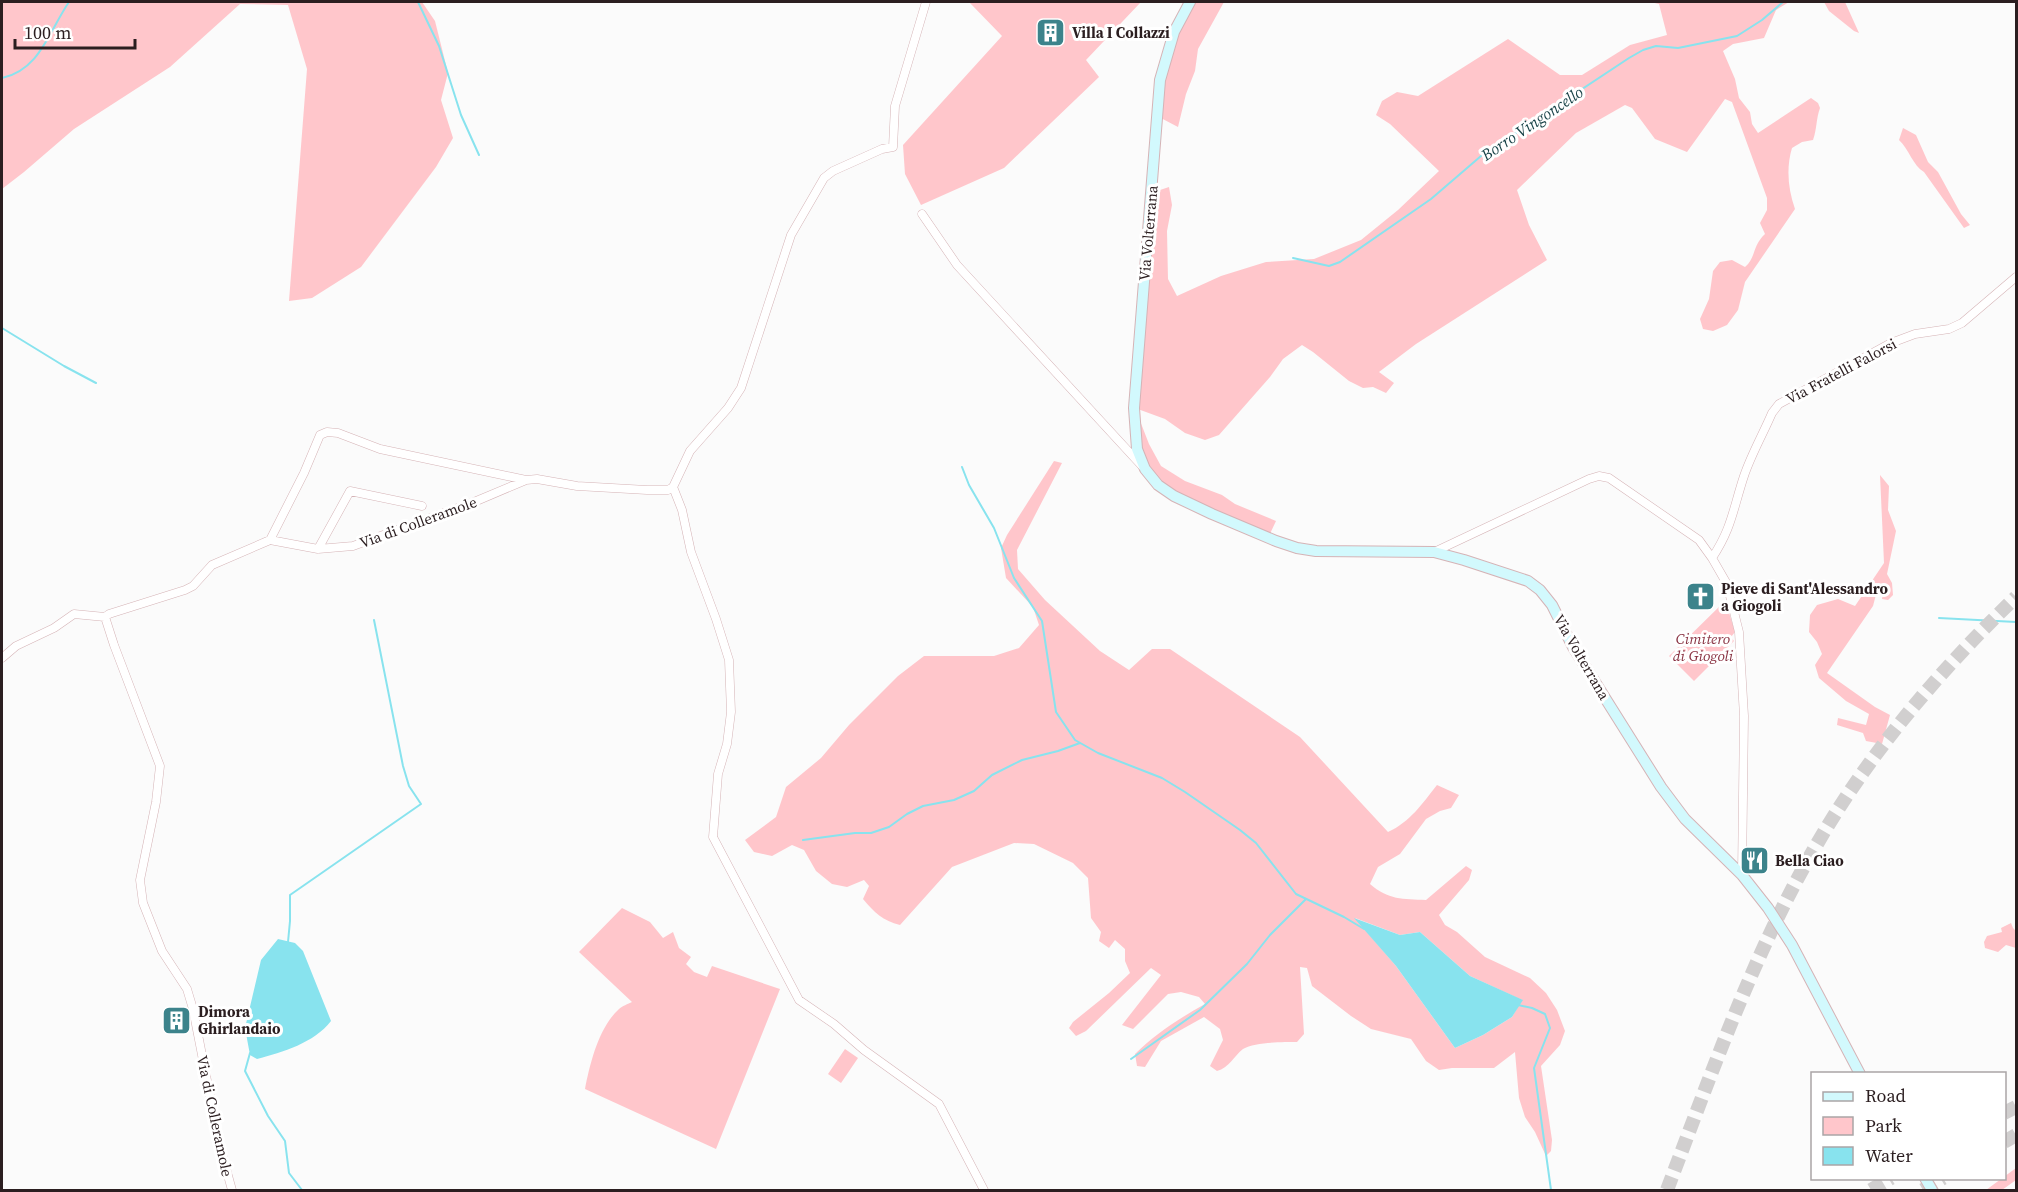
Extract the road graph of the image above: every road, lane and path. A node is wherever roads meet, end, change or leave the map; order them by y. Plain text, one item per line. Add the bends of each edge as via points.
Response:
1 (926, 2) edge
2 (1190, 2) edge
3 (922, 214) dead end
4 (2016, 277) edge
5 (1145, 469) junction
6 (526, 480) junction
7 (673, 487) junction
8 (422, 506) dead end
9 (270, 540) junction
10 (318, 549) junction
11 (1434, 552) junction
12 (1712, 558) junction
13 (105, 617) junction
14 (2, 658) edge
15 (1742, 875) junction
16 (1859, 1072) edge
17 (232, 1191) edge
18 (984, 1191) edge

1 - 7 street via 895,106 893,147 882,148 824,178 791,235 741,388 690,451
2 - 5 main road, Via Volterrana via 1174,32 1160,80 1134,408 1137,449
3 - 5 street, Via Volterrana via 957,265
4 - 12 street, Via Fratelli Falorsi via 1962,323 1891,343 1779,404 1744,476 1724,540
5 - 11 main road, Via Volterrana via 1174,496 1297,548
6 - 7 street, Via di Colleramole via 647,490
6 - 9 street via 380,449 327,432 320,435
6 - 10 street, Via di Colleramole via 353,546
7 - 18 street via 729,660 731,712 718,774 713,837 799,1000 939,1104
8 - 10 street via 350,491
9 - 10 street, Via di Colleramole
9 - 13 street via 212,565 193,586
11 - 12 street via 1599,476 1609,478 1699,540
11 - 15 main road, Via Volterrana via 1528,581 1540,590 1661,787 1685,819
12 - 15 street via 1726,584 1739,632 1744,716
13 - 14 street via 74,614
13 - 17 street, Via di Colleramole via 160,766 141,880 143,903 162,951 187,989 194,1009
15 - 16 main road, Via Volterrana via 1792,945

